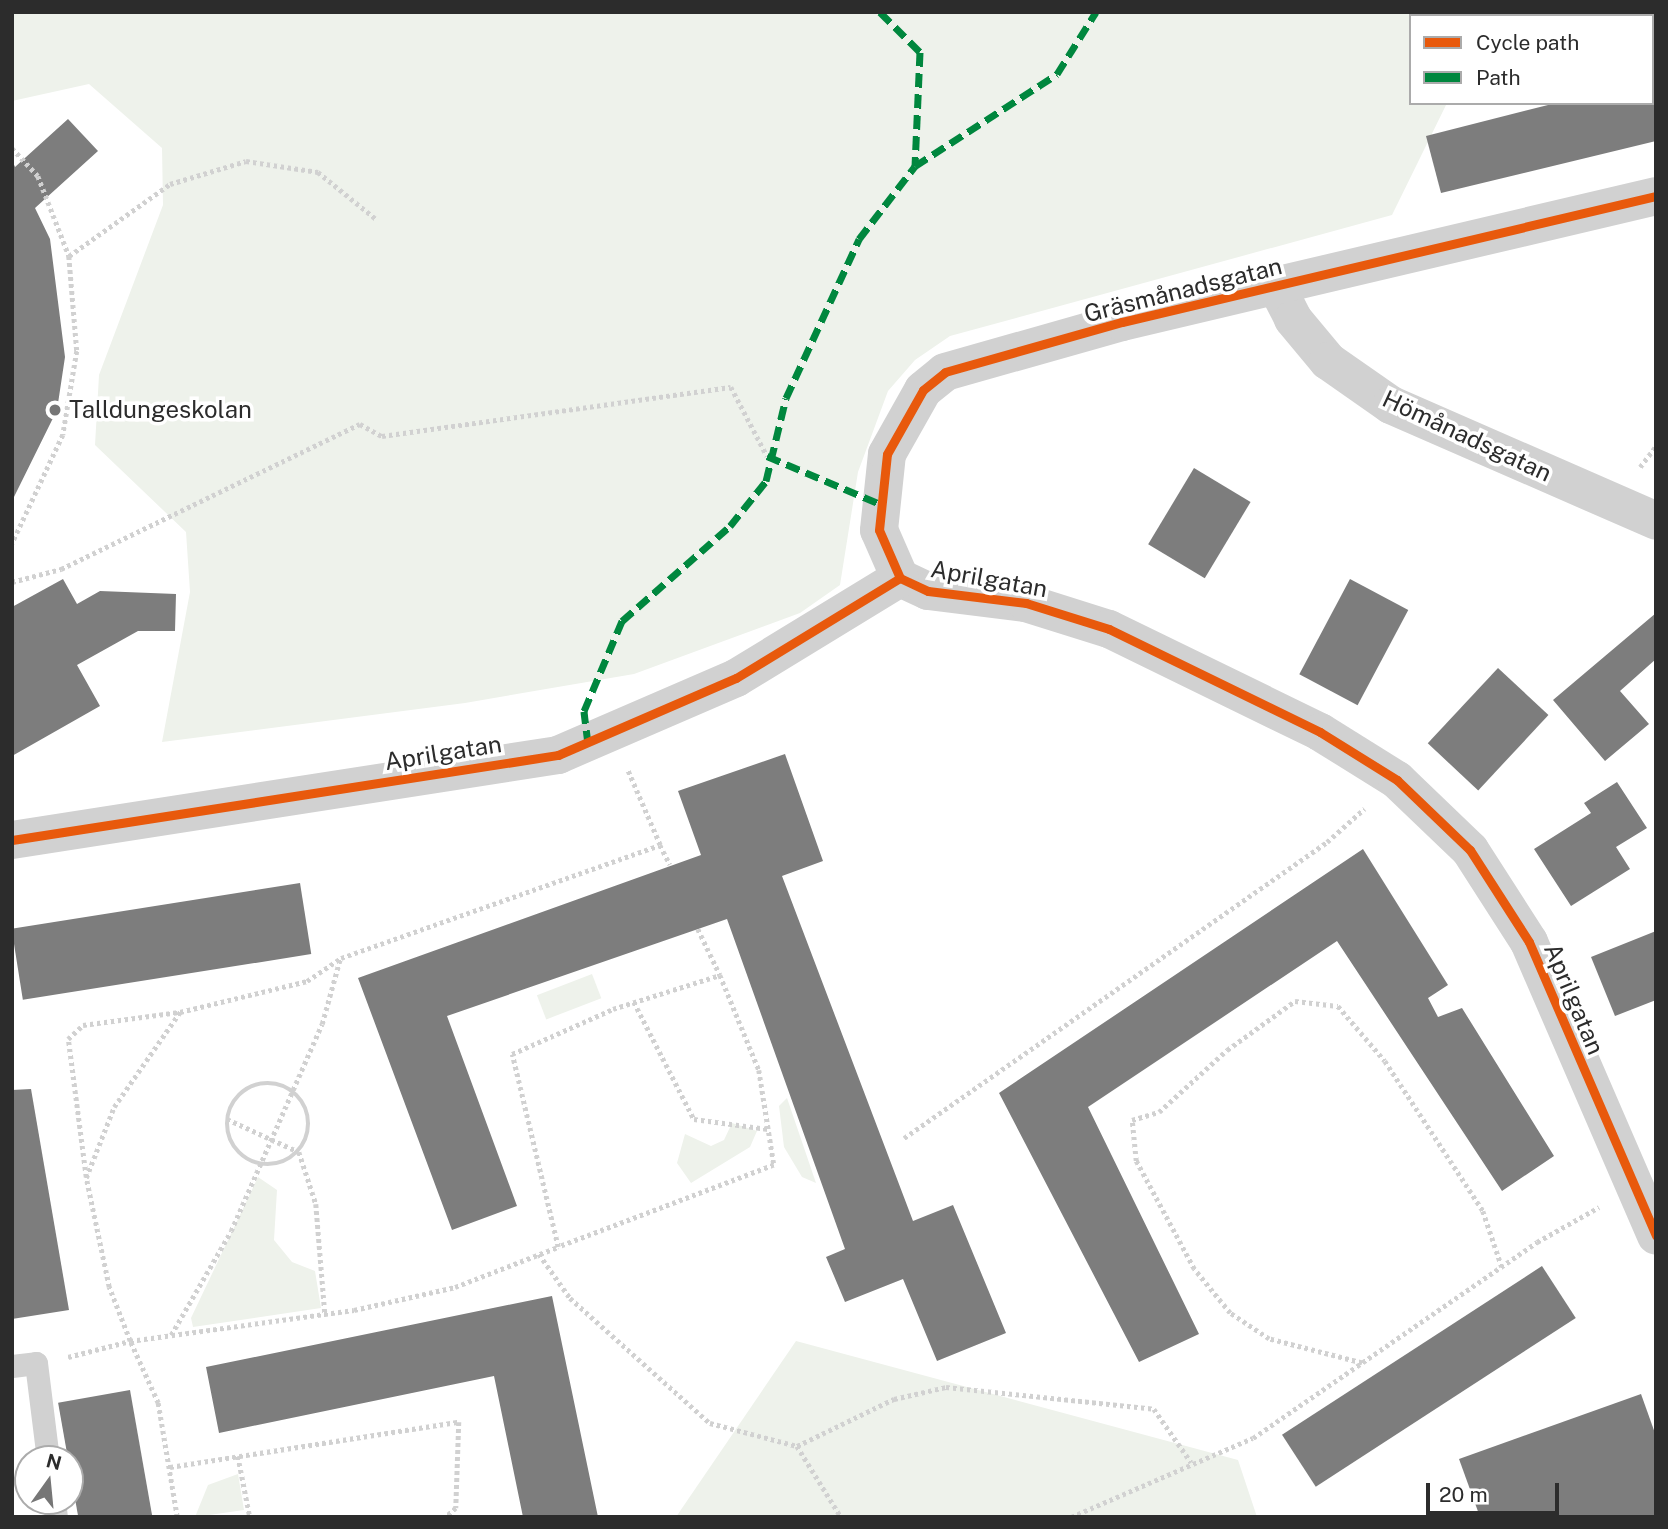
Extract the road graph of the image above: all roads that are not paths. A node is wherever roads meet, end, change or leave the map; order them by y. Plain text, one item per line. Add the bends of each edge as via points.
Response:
1 (1656, 196) edge
2 (1277, 287) junction
3 (1656, 521) edge
4 (900, 578) junction
5 (12, 841) edge
6 (1656, 1236) edge
7 (12, 1366) edge
8 (46, 1445) edge

1 - 2 street, Gräsmånadsgatan
2 - 3 street, Hömånadsgatan via 1293,319 1328,361 1391,405
2 - 4 street, Gräsmånadsgatan via 945,372 923,390 887,454 879,530
4 - 5 street, Aprilgatan via 736,678 612,736 558,755
4 - 6 street, Aprilgatan via 928,591 1026,603 1100,625 1320,732 1397,780 1471,850 1529,942
7 - 8 lane via 36,1363

